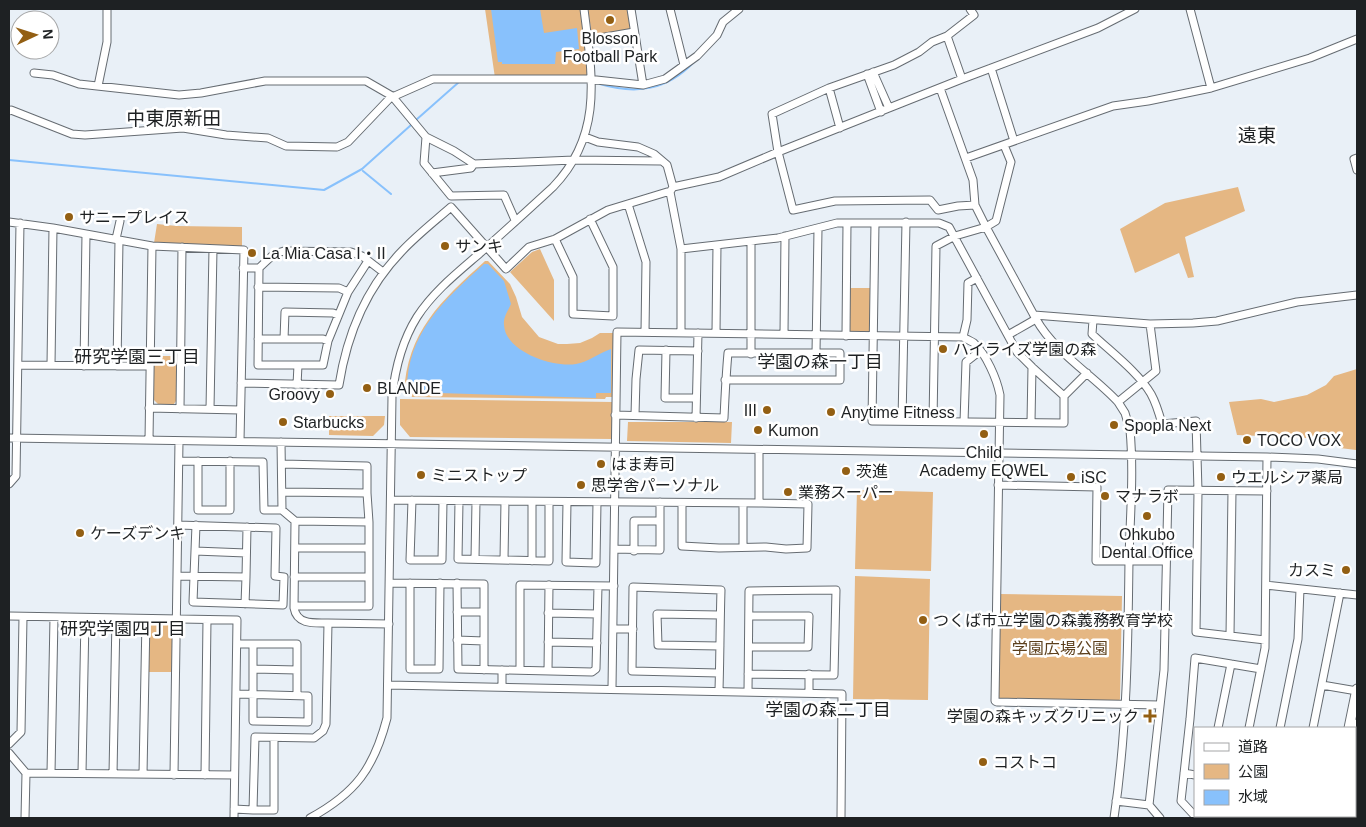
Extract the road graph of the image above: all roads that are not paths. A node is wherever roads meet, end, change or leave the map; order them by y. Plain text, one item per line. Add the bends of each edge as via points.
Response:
1 (107, 9) edge
2 (584, 9) edge
3 (631, 9) edge
4 (670, 9) edge
5 (740, 9) edge
6 (970, 9) edge
7 (1135, 9) edge
8 (1190, 9) edge
9 (634, 32) junction
10 (947, 36) junction
11 (1357, 39) edge
12 (588, 40) junction
13 (684, 65) junction
14 (990, 68) junction
15 (34, 73) dead end
16 (870, 73) junction
17 (962, 78) junction
18 (592, 79) junction
19 (643, 85) junction
20 (98, 86) junction
21 (829, 88) junction
22 (940, 88) junction
23 (1211, 88) junction
24 (392, 96) junction
25 (889, 108) junction
26 (9, 111) edge
27 (880, 112) junction
28 (840, 128) junction
29 (426, 137) junction
30 (585, 137) junction
31 (1014, 141) junction
32 (1004, 144) junction
33 (778, 152) junction
34 (966, 158) junction
35 (1357, 158) edge
36 (574, 160) junction
37 (661, 161) junction
38 (474, 164) junction
39 (1357, 170) edge
40 (432, 173) junction
41 (671, 190) junction
42 (628, 204) junction
43 (976, 205) junction
44 (590, 219) junction
45 (516, 220) junction
46 (9, 222) edge
47 (906, 222) junction
48 (20, 223) junction
49 (117, 223) dead end
50 (847, 223) junction
51 (875, 223) junction
52 (986, 227) junction
53 (53, 228) junction
54 (818, 229) junction
55 (86, 234) junction
56 (786, 236) junction
57 (955, 236) junction
58 (555, 239) junction
59 (118, 240) junction
60 (751, 241) junction
61 (717, 245) junction
62 (152, 246) junction
63 (486, 247) junction
64 (182, 248) junction
65 (213, 249) junction
66 (681, 249) junction
67 (368, 261) junction
68 (243, 268) junction
69 (258, 268) junction
70 (383, 272) junction
71 (977, 278) junction
72 (258, 287) junction
73 (348, 292) junction
74 (1357, 295) edge
75 (338, 315) junction
76 (1035, 317) junction
77 (1093, 320) junction
78 (1150, 324) junction
79 (645, 332) junction
80 (681, 333) junction
81 (698, 333) junction
82 (716, 333) junction
83 (752, 334) junction
84 (784, 334) junction
85 (816, 335) junction
86 (1008, 335) junction
87 (846, 336) junction
88 (874, 336) junction
89 (904, 336) junction
90 (934, 337) junction
91 (962, 337) junction
92 (284, 339) junction
93 (258, 340) junction
94 (328, 341) junction
95 (666, 350) junction
96 (698, 351) junction
97 (980, 351) junction
98 (816, 353) junction
99 (751, 354) junction
100 (18, 365) junction
101 (51, 365) junction
102 (298, 365) junction
103 (84, 366) junction
104 (117, 366) junction
105 (150, 366) junction
106 (1032, 367) junction
107 (1087, 373) junction
108 (9, 378) edge
109 (18, 378) junction
110 (725, 380) junction
111 (1143, 382) junction
112 (241, 383) junction
113 (297, 384) junction
114 (1064, 396) junction
115 (696, 398) junction
116 (1118, 402) junction
117 (149, 408) junction
118 (180, 409) junction
119 (210, 409) junction
120 (240, 410) junction
121 (615, 415) junction
122 (636, 415) junction
123 (696, 418) junction
124 (902, 421) junction
125 (933, 421) junction
126 (964, 422) junction
127 (999, 422) junction
128 (1031, 422) junction
129 (9, 438) edge
130 (17, 438) junction
131 (150, 440) junction
132 (179, 440) junction
133 (240, 441) junction
134 (281, 442) junction
135 (391, 444) junction
136 (615, 448) junction
137 (759, 450) junction
138 (999, 453) junction
139 (1131, 456) junction
140 (1197, 456) junction
141 (1267, 458) junction
142 (178, 460) junction
143 (198, 461) junction
144 (230, 461) junction
145 (282, 464) junction
146 (1357, 464) edge
147 (9, 484) edge
148 (998, 485) junction
149 (1198, 491) junction
150 (1232, 491) junction
151 (1267, 491) junction
152 (282, 492) junction
153 (367, 493) junction
154 (391, 500) junction
155 (412, 500) junction
156 (443, 500) junction
157 (459, 501) junction
158 (476, 501) junction
159 (505, 501) junction
160 (532, 502) junction
161 (550, 502) junction
162 (567, 502) junction
163 (597, 502) junction
164 (614, 502) junction
165 (660, 502) junction
166 (682, 502) junction
167 (743, 503) junction
168 (759, 503) junction
169 (282, 510) junction
170 (295, 521) junction
171 (660, 521) junction
172 (369, 522) junction
173 (178, 525) junction
174 (196, 525) junction
175 (247, 527) junction
176 (743, 546) junction
177 (295, 548) junction
178 (369, 548) junction
179 (614, 550) junction
180 (634, 550) junction
181 (195, 551) junction
182 (246, 552) junction
183 (475, 559) junction
184 (504, 560) junction
185 (532, 560) junction
186 (1129, 561) junction
187 (1165, 561) junction
188 (177, 576) junction
189 (194, 576) junction
190 (246, 577) junction
191 (294, 577) junction
192 (369, 577) junction
193 (390, 583) junction
194 (410, 583) junction
195 (440, 583) junction
196 (457, 583) junction
197 (549, 585) junction
198 (1266, 585) junction
199 (598, 586) junction
200 (614, 586) junction
201 (1300, 589) junction
202 (1340, 593) junction
203 (1357, 595) edge
204 (245, 604) junction
205 (294, 606) junction
206 (457, 612) junction
207 (484, 612) junction
208 (548, 613) junction
209 (597, 614) junction
210 (720, 615) junction
211 (9, 616) edge
212 (750, 616) junction
213 (23, 617) junction
214 (54, 617) junction
215 (85, 618) junction
216 (116, 618) junction
217 (146, 619) junction
218 (176, 619) junction
219 (207, 620) junction
220 (328, 623) junction
221 (388, 624) junction
222 (613, 629) junction
223 (633, 629) junction
224 (1230, 636) junction
225 (457, 640) junction
226 (1265, 640) junction
227 (484, 641) junction
228 (548, 642) junction
229 (597, 643) junction
230 (237, 644) junction
231 (253, 644) junction
232 (720, 646) junction
233 (749, 647) junction
234 (1231, 664) junction
235 (253, 669) junction
236 (297, 670) junction
237 (484, 670) junction
238 (502, 670) junction
239 (520, 670) junction
240 (1260, 670) junction
241 (548, 671) junction
242 (719, 673) junction
243 (748, 674) junction
244 (809, 674) junction
245 (1322, 684) junction
246 (388, 685) junction
247 (502, 687) junction
248 (612, 688) junction
249 (719, 690) junction
250 (1357, 690) edge
251 (748, 691) junction
252 (809, 692) junction
253 (236, 694) junction
254 (253, 695) junction
255 (297, 695) junction
256 (1126, 704) junction
257 (1160, 705) junction
258 (1218, 727) edge
259 (1249, 727) edge
260 (1280, 727) edge
261 (1313, 727) edge
262 (1349, 727) edge
263 (274, 738) junction
264 (9, 744) edge
265 (9, 753) edge
266 (26, 773) junction
267 (51, 773) junction
268 (82, 773) junction
269 (1184, 773) junction
270 (113, 774) junction
271 (143, 774) junction
272 (174, 775) junction
273 (205, 775) junction
274 (1194, 775) edge
275 (234, 776) junction
276 (1116, 801) junction
277 (1149, 805) junction
278 (234, 809) junction
279 (253, 810) junction
280 (1194, 815) edge
281 (25, 818) edge
282 (234, 818) edge
283 (310, 818) edge
284 (841, 818) edge
285 (1114, 818) edge
286 (1160, 818) edge

1 - 20 street via 107,42
2 - 12 street
3 - 9 street
4 - 13 street
5 - 13 street via 723,22 717,35
6 - 10 street via 974,16
7 - 14 street via 1098,28
8 - 23 street
9 - 12 street
9 - 19 street
10 - 16 street via 894,65
10 - 17 street
11 - 23 street via 1310,58
12 - 18 street
13 - 19 street via 666,79
14 - 17 street
14 - 31 street
15 - 20 street
16 - 21 street
16 - 25 street
16 - 27 street
17 - 22 street
18 - 19 street
18 - 24 street via 433,80
18 - 30 street
20 - 24 street via 179,95 266,81 355,80 366,81
21 - 28 street
21 - 33 street via 772,114
22 - 25 street
22 - 34 street
23 - 31 street via 1112,106
24 - 26 street via 348,142 326,148 286,146 268,138 183,128 85,136
24 - 29 street
25 - 27 street
27 - 28 street
28 - 33 street
29 - 38 street
29 - 40 street via 424,163
30 - 36 street
30 - 37 street via 598,142 638,147
31 - 32 street
32 - 34 street
32 - 52 street via 1011,162 996,221
33 - 41 street via 719,177
33 - 43 street via 792,210 835,200 930,200 938,210
34 - 43 street
35 - 39 street via 1354,158
36 - 37 street
36 - 38 street
36 - 45 street via 553,187
37 - 41 street via 669,169
38 - 40 street via 471,168
40 - 45 street via 451,196 504,195
41 - 42 street
41 - 66 street
42 - 44 street
42 - 79 street via 646,262
43 - 52 street
44 - 58 street
44 - 58 street via 613,267 614,316 573,314 573,277
45 - 63 street
46 - 48 street
47 - 51 street
47 - 57 street via 939,223 949,227
47 - 89 street
48 - 53 street
48 - 100 street
49 - 59 street
50 - 51 street
50 - 54 street
50 - 87 street
51 - 88 street
52 - 57 street
52 - 76 street
53 - 55 street
53 - 101 street
54 - 56 street
54 - 85 street
55 - 59 street
55 - 103 street
56 - 60 street
56 - 84 street
57 - 71 street
57 - 90 street via 936,246
58 - 63 street via 529,247 506,268
59 - 62 street
59 - 104 street
60 - 61 street
60 - 83 street
61 - 66 street
61 - 82 street
62 - 64 street
62 - 105 street
63 - 70 street via 451,207
63 - 135 street via 439,289 410,329 394,381
64 - 65 street
64 - 118 street
65 - 68 street via 244,250
65 - 119 street
66 - 80 street
67 - 69 street via 350,252 284,251 274,254
67 - 70 street
67 - 73 street
68 - 69 street
68 - 112 street
69 - 72 street
70 - 113 street via 355,321 338,385
71 - 86 street
71 - 91 street via 968,283 967,320
72 - 73 street via 339,288
72 - 93 street
73 - 75 street
74 - 78 street via 1297,302 1209,322
75 - 92 street via 285,312
75 - 94 street
76 - 77 street
76 - 86 street
76 - 107 street via 1053,342
77 - 78 street
77 - 111 street via 1092,334
78 - 111 street via 1156,371
79 - 80 street
79 - 121 street via 617,332
80 - 81 street
81 - 82 street
81 - 96 street
82 - 83 street
83 - 84 street
83 - 99 street
84 - 85 street
85 - 87 street
85 - 98 street
86 - 106 street via 1017,352
87 - 88 street
88 - 89 street
88 - 124 street via 872,421
89 - 90 street
89 - 124 street
90 - 91 street
90 - 125 street
91 - 97 street
92 - 93 street
92 - 94 street
93 - 102 street via 258,365
94 - 102 street via 323,365
95 - 96 street
95 - 115 street via 665,398
95 - 122 street via 639,350
96 - 115 street
97 - 126 street via 966,362
97 - 127 street via 998,384
98 - 99 street
98 - 110 street via 840,353 840,380
99 - 110 street via 728,353
100 - 101 street
100 - 109 street
101 - 103 street
102 - 113 street
103 - 104 street
104 - 105 street
105 - 117 street
106 - 114 street
106 - 128 street
107 - 114 street
107 - 116 street
108 - 109 street
109 - 130 street
110 - 123 street via 724,418
111 - 116 street
111 - 140 street via 1152,395 1162,424 1196,421
112 - 113 street
112 - 120 street
114 - 128 street via 1064,423
115 - 123 street
116 - 139 street via 1130,430
117 - 118 street
117 - 131 street
118 - 119 street
119 - 120 street
120 - 133 street
121 - 122 street
121 - 136 street
122 - 123 street
124 - 125 street
125 - 126 street
126 - 127 street
127 - 128 street
127 - 138 street
129 - 130 street
130 - 131 street
130 - 147 street via 16,476
131 - 132 street
132 - 133 street
132 - 142 street
133 - 134 street
134 - 135 street
134 - 145 street
135 - 136 street
135 - 154 street
136 - 137 street
136 - 164 street
137 - 138 street
137 - 168 street
138 - 139 street
138 - 148 street
139 - 140 street
139 - 186 street
140 - 141 street
140 - 149 street
141 - 146 street
141 - 151 street
142 - 143 street
142 - 173 street
143 - 144 street
143 - 144 street via 198,510 230,510
144 - 169 street via 263,462 264,510
145 - 152 street
145 - 153 street via 367,466
148 - 186 street via 1097,487 1096,561
148 - 256 street via 995,701
149 - 150 street
149 - 187 street via 1168,490
149 - 224 street via 1196,632
150 - 151 street
150 - 224 street
151 - 198 street
152 - 153 street
152 - 169 street
153 - 172 street
154 - 155 street
154 - 193 street
155 - 156 street
155 - 156 street via 410,560 442,560
156 - 157 street
157 - 158 street
157 - 183 street via 458,559
158 - 159 street
158 - 183 street
159 - 160 street
159 - 184 street
160 - 161 street
160 - 185 street
161 - 162 street
161 - 185 street via 549,561
162 - 163 street
162 - 163 street via 566,562 596,563
163 - 164 street
164 - 165 street
164 - 179 street
165 - 166 street
165 - 171 street
166 - 167 street
166 - 176 street via 682,546
167 - 168 street
167 - 176 street
168 - 176 street via 808,504 807,548
169 - 170 street
170 - 172 street
170 - 177 street
171 - 180 street via 660,550
171 - 180 street via 634,520
172 - 178 street
173 - 174 street
173 - 188 street
174 - 175 street
174 - 181 street
175 - 182 street
175 - 204 street via 276,528 275,576 284,577 283,606
177 - 178 street
177 - 191 street
178 - 192 street
179 - 180 street
179 - 200 street
181 - 182 street
181 - 189 street
182 - 190 street
183 - 184 street
184 - 185 street
186 - 187 street
186 - 256 street
187 - 257 street via 1164,670
188 - 189 street
188 - 218 street
189 - 190 street
189 - 204 street via 193,602
190 - 204 street
191 - 192 street
191 - 205 street
192 - 205 street via 369,606
193 - 194 street
193 - 221 street
194 - 195 street
194 - 195 street via 410,669 439,669
195 - 196 street
196 - 206 street
196 - 207 street via 484,584
197 - 199 street
197 - 208 street
197 - 239 street via 520,585
198 - 201 street
198 - 226 street
199 - 200 street
199 - 209 street
200 - 222 street
201 - 202 street
201 - 260 street via 1298,639
202 - 203 street
202 - 245 street
205 - 220 street via 302,621
206 - 207 street
206 - 225 street
207 - 227 street
208 - 209 street
208 - 228 street
209 - 229 street
210 - 223 street via 720,590 633,588
210 - 232 street
210 - 232 street via 658,614 658,645
211 - 213 street
212 - 233 street
212 - 233 street via 809,616 808,648
212 - 244 street via 749,591 836,590 834,675
213 - 214 street
213 - 264 street via 21,732
214 - 215 street
214 - 267 street
215 - 216 street
215 - 268 street
216 - 217 street
216 - 270 street
217 - 218 street
217 - 271 street
218 - 219 street
218 - 272 street
219 - 230 street via 237,620
219 - 273 street
220 - 221 street
220 - 263 street via 324,731 314,738
221 - 246 street
222 - 223 street
222 - 248 street
223 - 242 street via 632,671
224 - 226 street
225 - 227 street
225 - 237 street via 458,669
226 - 240 street
227 - 237 street
228 - 229 street
228 - 241 street
229 - 241 street via 596,671
230 - 231 street
230 - 253 street
231 - 235 street
231 - 236 street via 297,644
232 - 242 street
233 - 243 street
234 - 240 street
234 - 258 street
234 - 269 street via 1195,658
235 - 236 street
235 - 254 street
236 - 255 street
237 - 238 street
238 - 239 street
238 - 247 street
239 - 241 street
240 - 259 street
242 - 249 street
243 - 244 street
243 - 251 street
244 - 252 street
245 - 250 street
245 - 261 street
246 - 247 street
246 - 283 street via 387,718 381,743 360,780 341,800
247 - 248 street
248 - 249 street
249 - 251 street
250 - 262 main road
251 - 252 street
252 - 284 street via 842,694
253 - 254 street
253 - 275 street
254 - 255 street
254 - 255 street via 253,721 308,722 308,696
256 - 257 street
256 - 276 street
257 - 277 street
263 - 279 street via 255,737
263 - 279 street via 274,810
265 - 266 street
266 - 267 street
266 - 281 street
267 - 268 street
268 - 270 street
269 - 274 street
269 - 280 street via 1181,801
270 - 271 street
271 - 272 street
272 - 273 street
273 - 275 street
275 - 278 street
276 - 277 street
276 - 285 street
277 - 286 street
278 - 279 street
278 - 282 street

